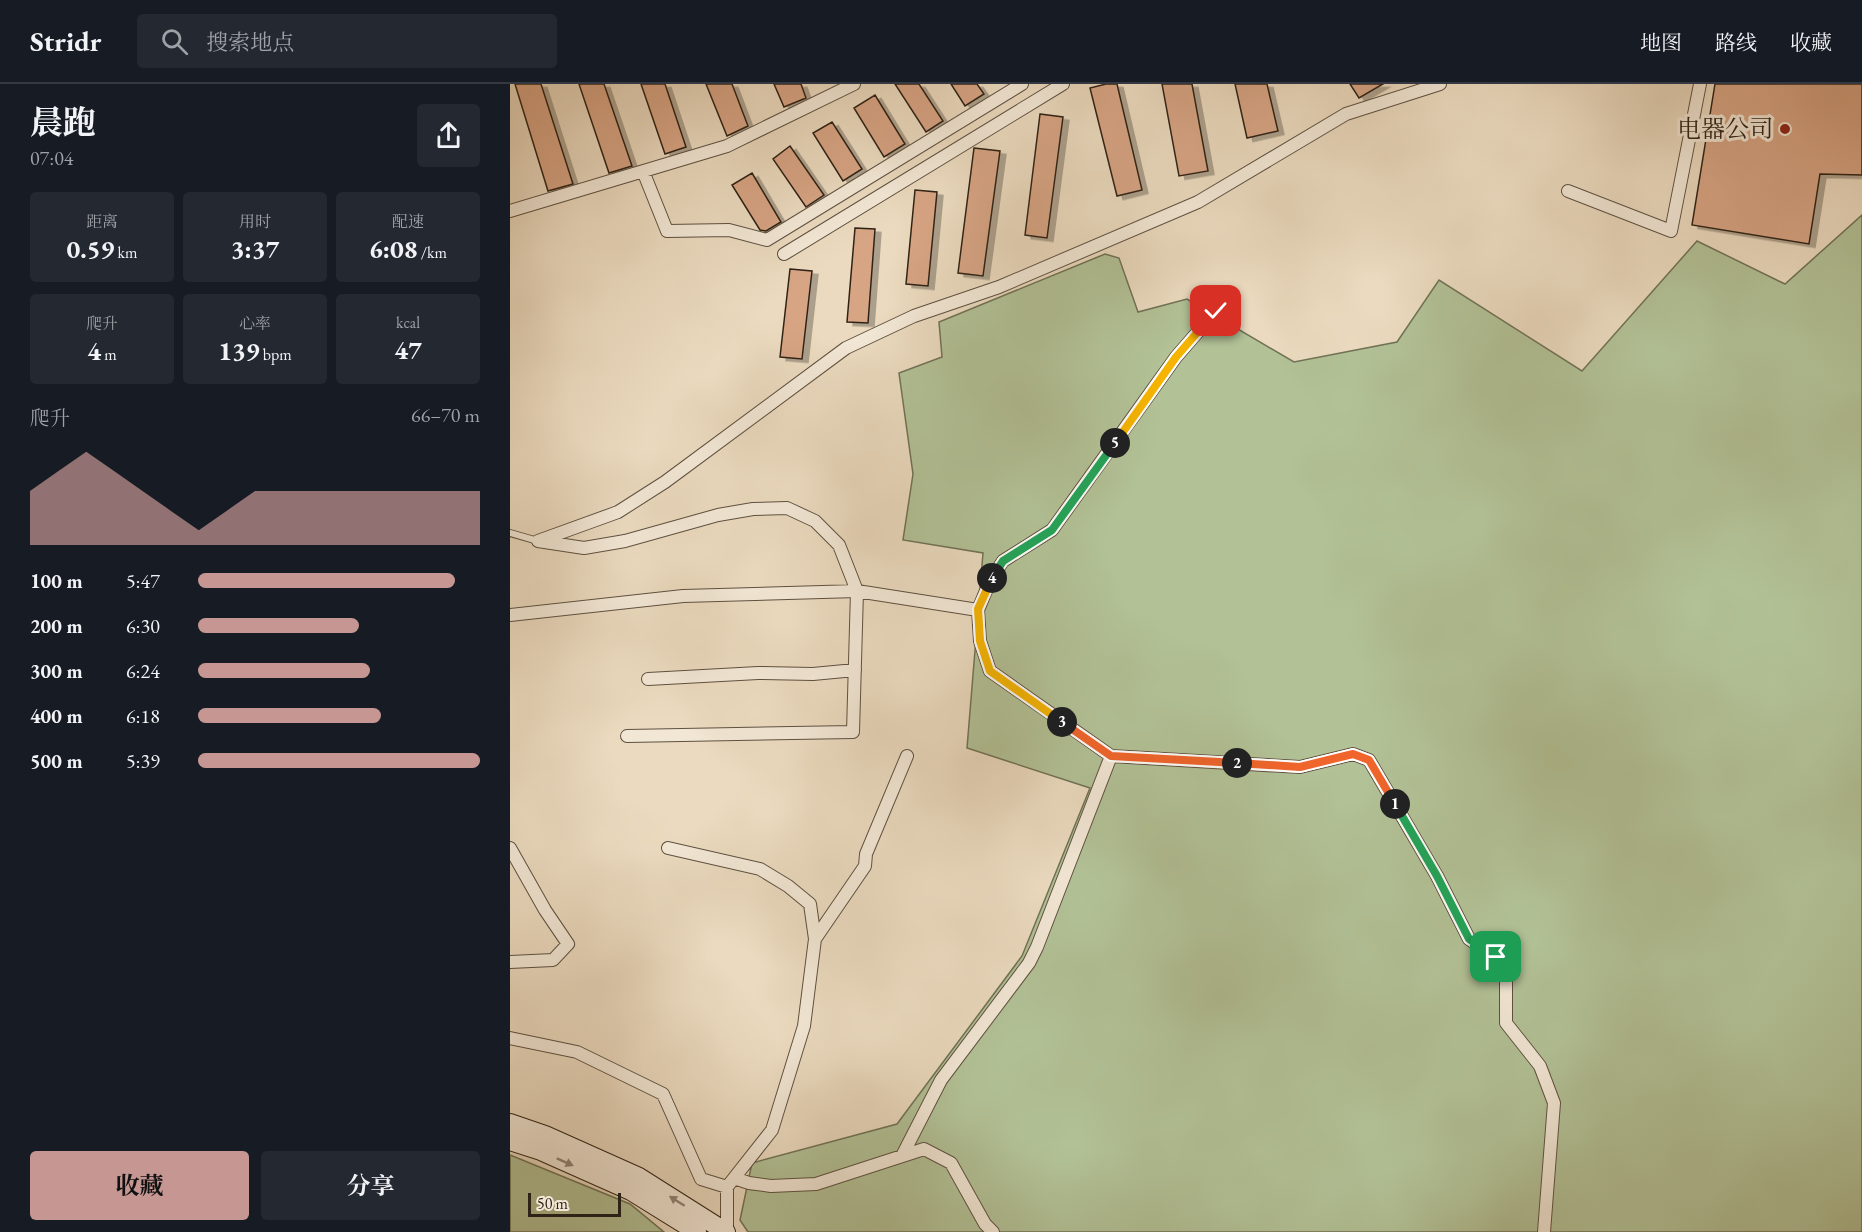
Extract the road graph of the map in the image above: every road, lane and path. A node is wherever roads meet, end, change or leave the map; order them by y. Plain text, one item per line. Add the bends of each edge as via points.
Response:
1 (854, 84) edge
2 (1022, 84) edge
3 (1063, 84) edge
4 (1440, 84) edge
5 (1700, 84) edge
6 (643, 171) junction
7 (1568, 191) dead end
8 (510, 211) edge
9 (784, 254) dead end
10 (1216, 311) dead end
11 (510, 533) edge
12 (538, 541) junction
13 (857, 591) junction
14 (978, 609) junction
15 (510, 615) edge
16 (855, 670) junction
17 (648, 679) dead end
18 (627, 736) dead end
19 (907, 756) dead end
20 (1111, 756) junction
21 (510, 848) edge
22 (668, 848) dead end
23 (815, 939) junction
24 (510, 962) edge
25 (510, 1038) edge
26 (510, 1123) edge
27 (510, 1141) edge
28 (902, 1156) junction
29 (730, 1183) junction
30 (697, 1232) edge
31 (727, 1232) edge
32 (993, 1232) edge
33 (1544, 1232) edge

1 - 6 street via 727,146
2 - 6 street via 767,240 729,230 667,231
3 - 9 street
4 - 12 street via 1346,114 1198,202 999,287 914,316 846,348 665,482 618,512
5 - 7 street via 1671,231
6 - 8 street
10 - 14 street via 1176,357 1052,530 1003,561
11 - 12 lane
12 - 13 street via 584,548 625,541 718,515 787,508 815,521 839,545
13 - 14 street
13 - 15 street via 683,596
13 - 16 street
14 - 20 street via 980,641 990,671
16 - 17 street
16 - 18 street via 853,732
19 - 23 street via 866,854 865,866
20 - 28 street via 1029,963 941,1080
20 - 33 street via 1300,767 1353,754 1369,760 1469,939 1496,957 1506,981 1506,1023 1540,1066 1554,1103
21 - 24 street via 568,944 553,960
22 - 23 street via 760,869 788,886 810,904
23 - 29 street via 804,1026 772,1130
25 - 29 street via 577,1052 663,1094 701,1179
31 -> 26 street via 639,1177
27 -> 30 street via 631,1191
28 - 29 street via 816,1184
28 - 32 street via 924,1149 951,1163
29 - 31 street

